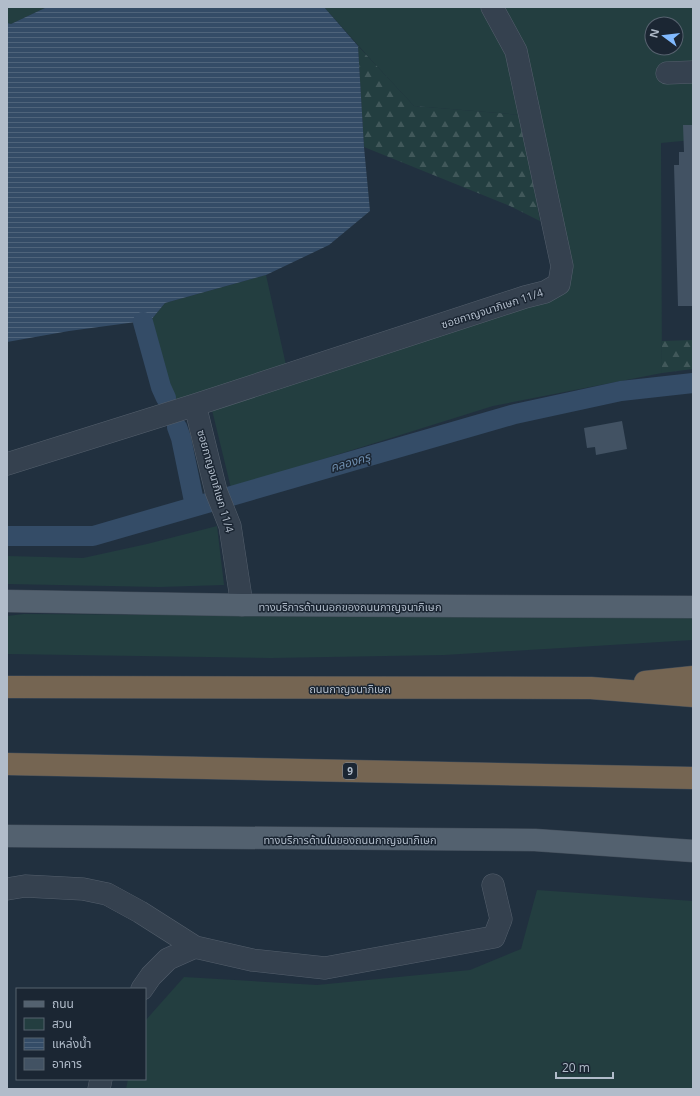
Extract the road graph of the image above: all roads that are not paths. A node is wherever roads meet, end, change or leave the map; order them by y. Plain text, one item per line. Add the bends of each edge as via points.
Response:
1 (492, 7) edge
2 (693, 72) edge
3 (667, 73) dead end
4 (195, 405) junction
5 (7, 464) edge
6 (7, 601) edge
7 (242, 605) junction
8 (693, 607) edge
9 (693, 677) edge
10 (7, 686) edge
11 (591, 688) junction
12 (693, 696) edge
13 (7, 764) edge
14 (693, 778) edge
15 (7, 836) edge
16 (693, 851) edge
17 (493, 885) dead end
18 (7, 889) edge
19 (195, 947) junction
20 (143, 988) edge

1 - 4 street, ซอยกาญจนาภิเษก 11/4 via 516,51 562,266 559,284 545,292
2 - 3 street
4 - 5 street, ซอยกาญจนาภิเษก 11/4
4 - 7 street, ซอยกาญจนาภิเษก 11/4 via 216,491 230,526
6 - 7 main road, ทางบริการด้านนอกของถนนกาญจนาภิเษก
7 - 8 main road, ทางบริการด้านนอกของถนนกาญจนาภิเษก
9 - 11 highway
10 - 11 highway, ถนนกาญจนาภิเษก
11 - 12 highway, ถนนกาญจนาภิเษก
13 - 14 highway, 9
15 - 16 main road, ทางบริการด้านในของถนนกาญจนาภิเษก via 535,840
17 - 19 street via 501,919 494,937 481,940 325,968 252,960
18 - 19 street via 25,886 83,889 107,894
19 - 20 street via 168,959

